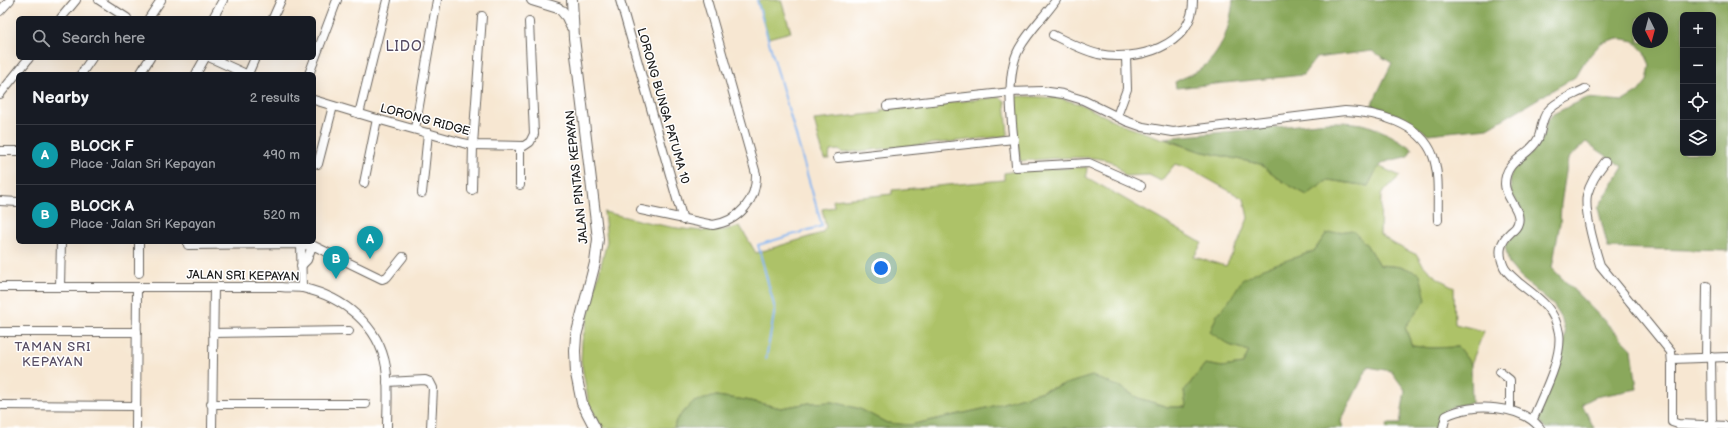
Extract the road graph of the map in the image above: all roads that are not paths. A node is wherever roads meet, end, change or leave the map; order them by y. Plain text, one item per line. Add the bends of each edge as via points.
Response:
1 (10, 0) edge
2 (76, 0) edge
3 (99, 0) edge
4 (161, 0) edge
5 (223, 0) edge
6 (281, 0) edge
7 (337, 0) edge
8 (387, 0) edge
9 (437, 0) edge
10 (620, 0) edge
11 (708, 0) edge
12 (1056, 0) edge
13 (1193, 0) edge
14 (534, 1) edge
15 (572, 3) edge
16 (558, 5) edge
17 (0, 11) edge
18 (63, 16) edge
19 (122, 16) edge
20 (150, 16) edge
21 (214, 16) edge
22 (274, 16) edge
23 (482, 16) dead end
24 (529, 22) dead end
25 (1052, 35) dead end
26 (574, 38) junction
27 (316, 56) edge
28 (1126, 56) junction
29 (27, 60) edge
30 (91, 60) edge
31 (149, 60) edge
32 (204, 60) edge
33 (216, 60) edge
34 (254, 60) edge
35 (314, 60) edge
36 (18, 72) edge
37 (82, 72) edge
38 (141, 72) edge
39 (197, 72) edge
40 (242, 72) edge
41 (248, 72) edge
42 (310, 72) edge
43 (16, 74) edge
44 (1585, 89) dead end
45 (1010, 92) junction
46 (0, 94) edge
47 (316, 101) edge
48 (333, 106) junction
49 (886, 106) dead end
50 (358, 114) junction
51 (1116, 116) junction
52 (377, 119) junction
53 (415, 129) junction
54 (428, 134) junction
55 (1014, 139) junction
56 (473, 145) junction
57 (520, 146) junction
58 (0, 151) edge
59 (16, 151) edge
60 (838, 158) dead end
61 (1605, 162) dead end
62 (318, 164) dead end
63 (364, 183) dead end
64 (520, 185) dead end
65 (1141, 186) dead end
66 (472, 190) dead end
67 (422, 193) dead end
68 (0, 201) edge
69 (16, 202) edge
70 (641, 210) dead end
71 (682, 220) junction
72 (1438, 220) dead end
73 (61, 244) edge
74 (139, 244) edge
75 (219, 244) edge
76 (188, 245) dead end
77 (309, 245) edge
78 (403, 257) dead end
79 (139, 273) dead end
80 (1707, 286) dead end
81 (0, 287) edge
82 (60, 287) junction
83 (137, 287) junction
84 (214, 287) junction
85 (302, 288) junction
86 (349, 331) dead end
87 (0, 332) edge
88 (137, 332) junction
89 (213, 333) junction
90 (1708, 357) junction
91 (1728, 357) edge
92 (1672, 359) junction
93 (1500, 372) dead end
94 (387, 382) junction
95 (211, 404) junction
96 (366, 404) dead end
97 (0, 405) edge
98 (136, 406) junction
99 (1510, 410) junction
100 (1538, 425) edge
101 (1712, 425) junction
102 (1728, 426) edge
103 (136, 428) edge
104 (212, 428) edge
105 (387, 428) edge
106 (431, 428) edge
107 (595, 428) edge
108 (1443, 428) edge

1 - 17 street
2 - 18 street
3 - 19 street
4 - 20 street
5 - 21 street
6 - 22 street
7 - 27 street
8 - 50 street
9 - 53 street
10 - 71 street, LORONG BUNGA PATUMA 10
11 - 71 street via 756,174 756,185 750,202 730,220 713,225
12 - 45 street via 1020,48 1012,65
13 - 28 street via 1191,18 1176,37 1150,51
14 - 16 street
15 - 16 street via 569,10
15 - 26 street, JALAN PINTAS KEPAYAN
16 - 26 street, JALAN PINTAS KEPAYAN via 569,21
23 - 56 street
24 - 57 street, LORONG RIDGE via 534,134 530,142
25 - 28 street via 1097,54
26 - 107 street, JALAN PINTAS KEPAYAN via 598,239 595,263 576,336 576,374 582,403
28 - 51 street via 1127,89
29 - 36 street
30 - 37 street
31 - 38 street
32 - 39 street
33 - 40 street
34 - 41 street
35 - 42 street
43 - 46 street
44 - 100 street via 1549,110 1543,119 1536,142 1516,159 1506,176 1506,194 1518,214 1519,222 1500,246 1505,269 1545,304 1556,321 1560,339
45 - 49 street
45 - 51 street via 1042,91 1063,94 1083,100
45 - 55 street
47 - 48 street, LORONG RIDGE
48 - 50 street, LORONG RIDGE
48 - 62 street
50 - 52 street, LORONG RIDGE
51 - 72 street via 1143,127 1173,132 1345,111 1364,112 1382,117 1416,133 1430,150 1436,170
52 - 53 street, LORONG RIDGE
52 - 63 street
53 - 54 street, LORONG RIDGE
54 - 56 street, LORONG RIDGE
54 - 67 street
55 - 60 street
55 - 65 street via 1016,167 1089,162
56 - 57 street, LORONG RIDGE
56 - 66 street
57 - 64 street
58 - 59 street
61 - 92 street via 1587,195 1586,208 1600,265 1671,352
68 - 69 street
70 - 71 street
73 - 82 street
74 - 79 street
75 - 76 street
75 - 77 street
77 - 78 street via 382,279 387,277
77 - 85 street via 302,266
80 - 90 street
81 - 82 street, JALAN SRI KEPAYAN
82 - 83 street, JALAN SRI KEPAYAN
83 - 84 street, JALAN SRI KEPAYAN
83 - 88 street
84 - 85 street, JALAN SRI KEPAYAN
84 - 89 street
85 - 94 street, JALAN SRI KEPAYAN via 327,296 362,320 374,334 382,352
86 - 89 street
87 - 88 street
88 - 98 street
89 - 95 street
90 - 91 street
90 - 92 street
90 - 101 street
92 - 101 street via 1672,422
93 - 99 street via 1510,380
94 - 105 street, JALAN SRI KEPAYAN
94 - 106 street via 430,382 433,388
95 - 96 street
95 - 104 street
97 - 98 street
98 - 103 street
99 - 100 street
99 - 108 street via 1472,408 1453,412 1446,416
101 - 102 street

